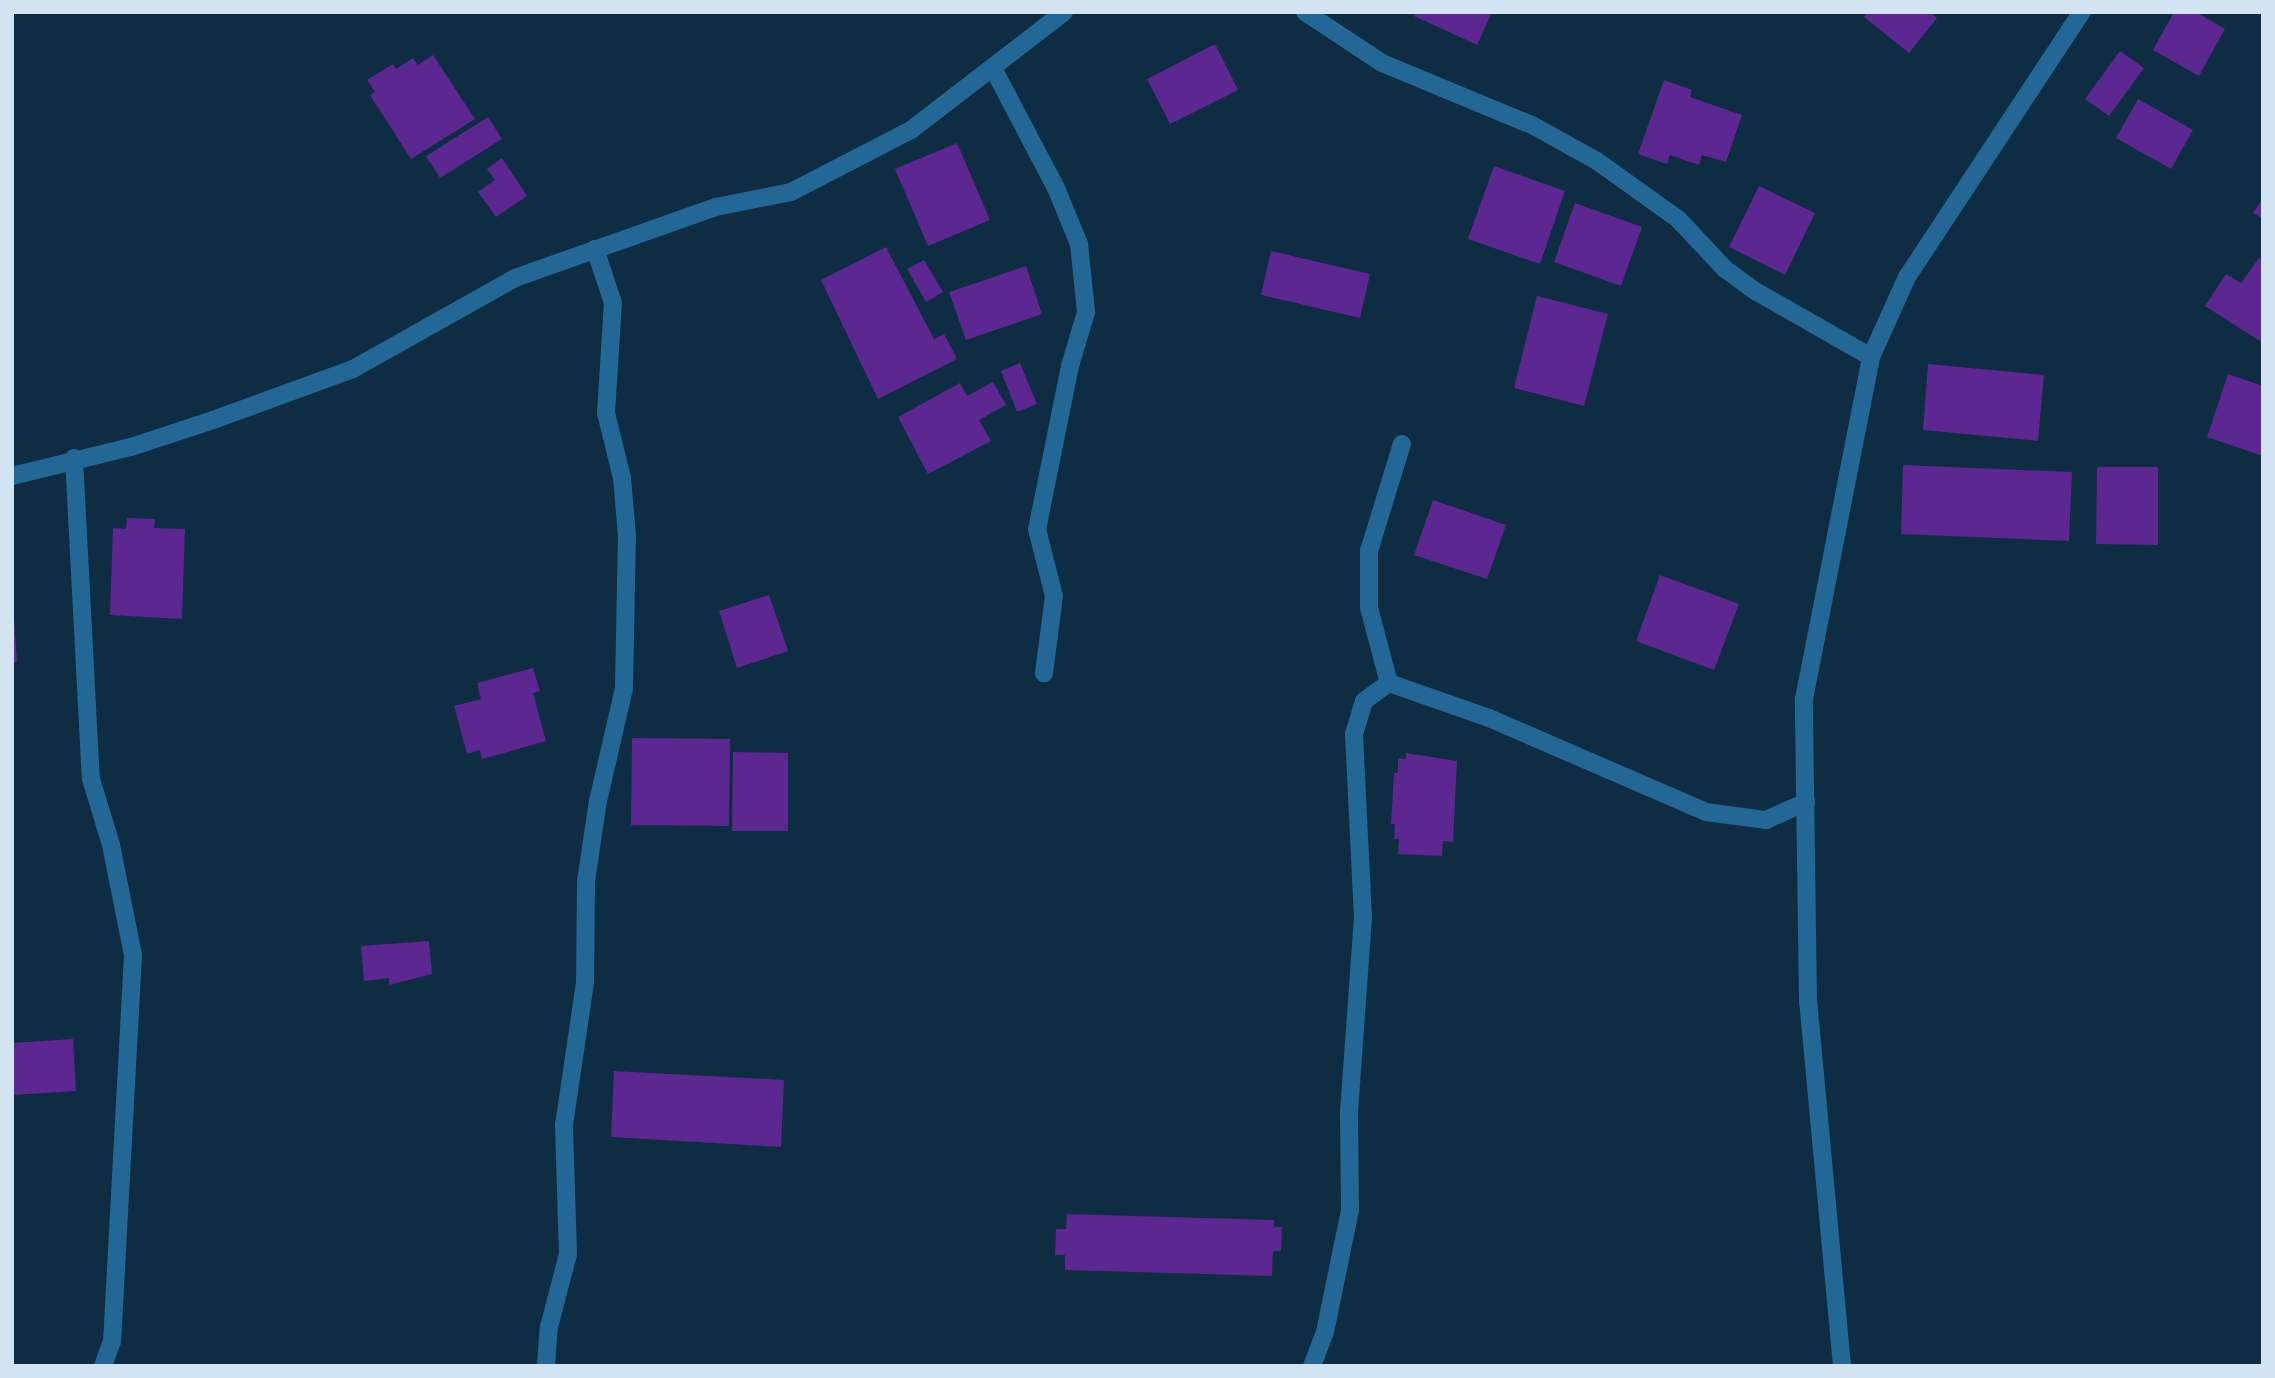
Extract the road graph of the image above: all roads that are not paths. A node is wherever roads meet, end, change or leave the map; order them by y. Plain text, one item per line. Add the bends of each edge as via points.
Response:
1 (1064, 12) edge
2 (1305, 12) edge
3 (2082, 12) edge
4 (994, 69) junction
5 (595, 249) junction
6 (1871, 358) junction
7 (1402, 444) dead end
8 (74, 458) junction
9 (12, 476) edge
10 (1044, 673) dead end
11 (1388, 683) junction
12 (1806, 802) junction
13 (103, 1366) edge
14 (546, 1366) edge
15 (1311, 1366) edge
16 (1842, 1366) edge

1 - 4 street
2 - 6 street via 1382,63 1532,125 1597,160 1678,219 1725,268 1757,292
3 - 6 street via 1907,277
4 - 5 street via 911,130 791,192 716,207
4 - 10 street via 1056,188 1079,244 1086,312 1037,529 1054,596
5 - 8 street via 515,278 353,369 131,447
5 - 14 street via 612,303 606,413 622,478 627,536 624,688 598,801 586,881 585,982 564,1125 568,1254
6 - 12 street via 1804,699
7 - 11 street via 1369,551 1369,608
8 - 9 street
8 - 13 street via 91,779 111,845 133,955 112,1341
11 - 12 street via 1489,718 1706,812 1766,820
11 - 15 street via 1364,701 1354,734 1363,918 1349,1112 1350,1210 1325,1332
12 - 16 street via 1808,1002

